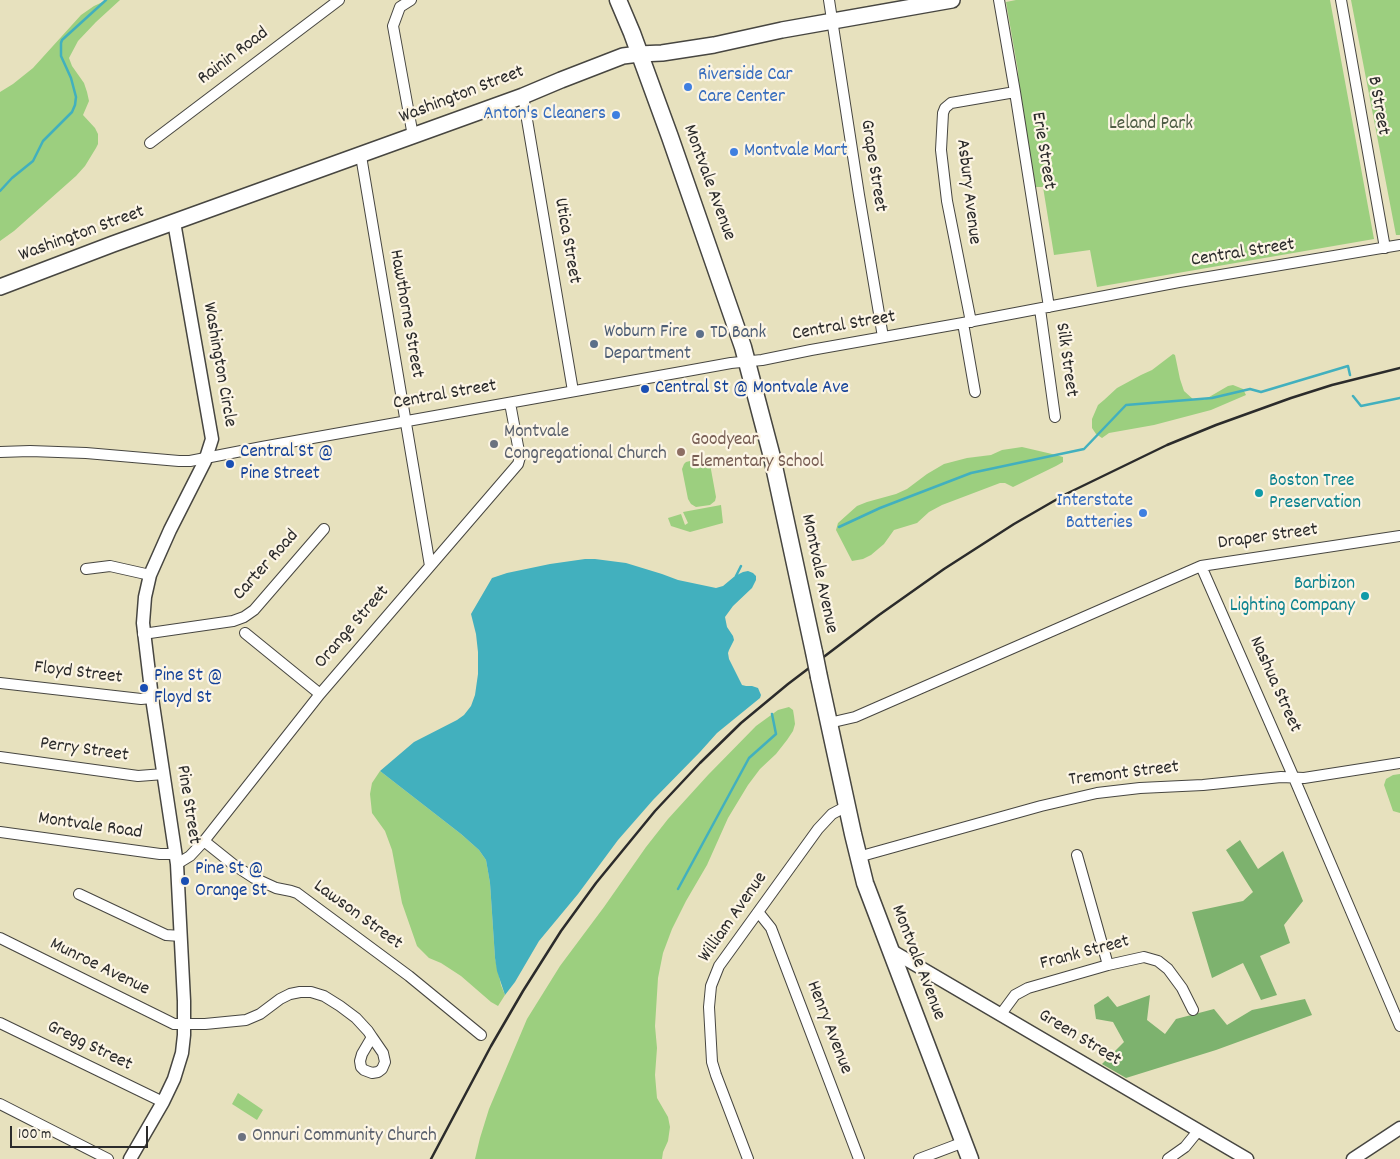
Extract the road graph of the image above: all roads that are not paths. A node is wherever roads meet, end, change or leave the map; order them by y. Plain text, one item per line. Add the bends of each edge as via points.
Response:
1 (339, 0) edge
2 (411, 0) edge
3 (618, 0) edge
4 (829, 0) edge
5 (952, 0) edge
6 (999, 0) edge
7 (1341, 0) edge
8 (832, 21) junction
9 (639, 54) junction
10 (1015, 92) junction
11 (523, 96) junction
12 (413, 136) junction
13 (150, 143) dead end
14 (361, 156) junction
15 (174, 222) junction
16 (1400, 245) edge
17 (1385, 248) junction
18 (0, 287) edge
19 (1045, 308) junction
20 (967, 322) junction
21 (883, 337) junction
22 (747, 362) junction
23 (573, 391) junction
24 (975, 392) dead end
25 (510, 403) junction
26 (1055, 417) dead end
27 (405, 421) junction
28 (0, 452) edge
29 (206, 458) junction
30 (324, 529) dead end
31 (1400, 536) edge
32 (430, 566) junction
33 (1201, 566) junction
34 (86, 569) dead end
35 (150, 575) junction
36 (245, 633) dead end
37 (143, 634) junction
38 (0, 683) edge
39 (320, 694) junction
40 (152, 698) junction
41 (829, 723) junction
42 (0, 757) edge
43 (1400, 763) edge
44 (164, 774) junction
45 (1294, 778) junction
46 (847, 806) junction
47 (0, 832) edge
48 (204, 841) junction
49 (1077, 855) dead end
50 (858, 856) junction
51 (177, 859) junction
52 (79, 894) dead end
53 (759, 913) junction
54 (181, 936) junction
55 (0, 938) edge
56 (892, 951) junction
57 (1108, 965) junction
58 (1193, 1010) dead end
59 (1001, 1014) junction
60 (0, 1023) edge
61 (184, 1024) junction
62 (1400, 1026) edge
63 (481, 1035) dead end
64 (372, 1037) dead end
65 (162, 1102) junction
66 (0, 1104) edge
67 (1400, 1128) edge
68 (1198, 1131) junction
69 (964, 1142) junction
70 (108, 1159) edge
71 (130, 1159) edge
72 (748, 1159) edge
73 (859, 1159) edge
74 (919, 1159) edge
75 (970, 1159) edge
76 (1168, 1159) edge
77 (1247, 1159) edge
78 (1353, 1159) edge

1 - 13 street, Rainin Road
2 - 12 street via 400,7 393,26
3 - 9 main road, Montvale Avenue
4 - 8 street, Grape Street
5 - 8 main road, Washington Street
6 - 10 street, Erie Street
7 - 17 street, B Street
8 - 9 main road, Washington Street via 662,54
8 - 21 street, Grape Street
9 - 11 main road, Washington Street via 620,58
9 - 22 main road, Montvale Avenue via 720,276
10 - 19 street, Erie Street
10 - 20 street, Asbury Avenue via 951,104 943,113 942,150 947,200
11 - 12 main road, Washington Street
11 - 23 street, Utica Street
12 - 14 main road, Washington Street
14 - 15 main road, Washington Street
14 - 27 street, Hawthorne Street
15 - 18 main road, Washington Street
15 - 29 street, Washington Circle via 212,434
16 - 17 street, Central Street
17 - 19 street, Central Street
19 - 20 street, Central Street
19 - 26 street, Silk Street
20 - 21 street, Central Street
20 - 24 street, Asbury Avenue
21 - 22 street, Central Street
22 - 23 street, Central Street
22 - 41 main road, Montvale Avenue, bridge via 772,457
23 - 25 street, Central Street
25 - 27 street, Central Street
25 - 32 street, Orange Street via 519,461
27 - 29 street, Central Street
27 - 32 street, Hawthorne Street
28 - 29 street via 86,453 183,461
29 - 35 street, Pine Street
30 - 37 street, Carter Road via 251,613 233,621
31 - 33 street, Draper Street
32 - 39 street, Orange Street
33 - 41 street via 855,717
33 - 45 street, Nashua Street
34 - 35 street via 108,566
35 - 37 street, Pine Street
36 - 39 street
37 - 40 street, Pine Street
38 - 40 street, Floyd Street
39 - 48 street, Orange Street
40 - 44 street, Pine Street
41 - 46 main road, Montvale Avenue
42 - 44 street, Perry Street via 135,776
43 - 45 street, Tremont Street
44 - 51 street, Pine Street
45 - 50 street, Tremont Street via 1097,793
45 - 62 street, Nashua Street
46 - 50 main road, Montvale Avenue
46 - 53 street, William Avenue via 824,821
47 - 51 street, Montvale Road
48 - 51 street, Orange Street via 190,856
48 - 63 street, Lawson Street via 254,878 297,893 409,976
49 - 57 street
50 - 56 main road, Montvale Avenue via 869,895
51 - 54 street, Pine Street
52 - 54 street via 166,935
53 - 72 street, William Avenue via 719,966 709,1000 713,1067
53 - 73 street, Henry Avenue via 772,928
54 - 61 street, Pine Street
55 - 61 street, Munroe Avenue via 172,1024
56 - 59 street, Green Street
56 - 69 main road, Montvale Avenue
57 - 58 street, Frank Street via 1140,957 1158,961 1177,981
57 - 59 street, Frank Street via 1022,990
59 - 68 street, Green Street
60 - 65 street, Gregg Street
61 - 64 street, Munroe Avenue via 246,1020 290,994 311,992 340,1006 361,1022
61 - 65 street, Pine Street via 179,1062
65 - 71 street, Pine Street
66 - 70 street
67 - 78 street
68 - 76 street via 1185,1147
68 - 77 street, Green Street
69 - 74 street
69 - 75 main road, Montvale Avenue

